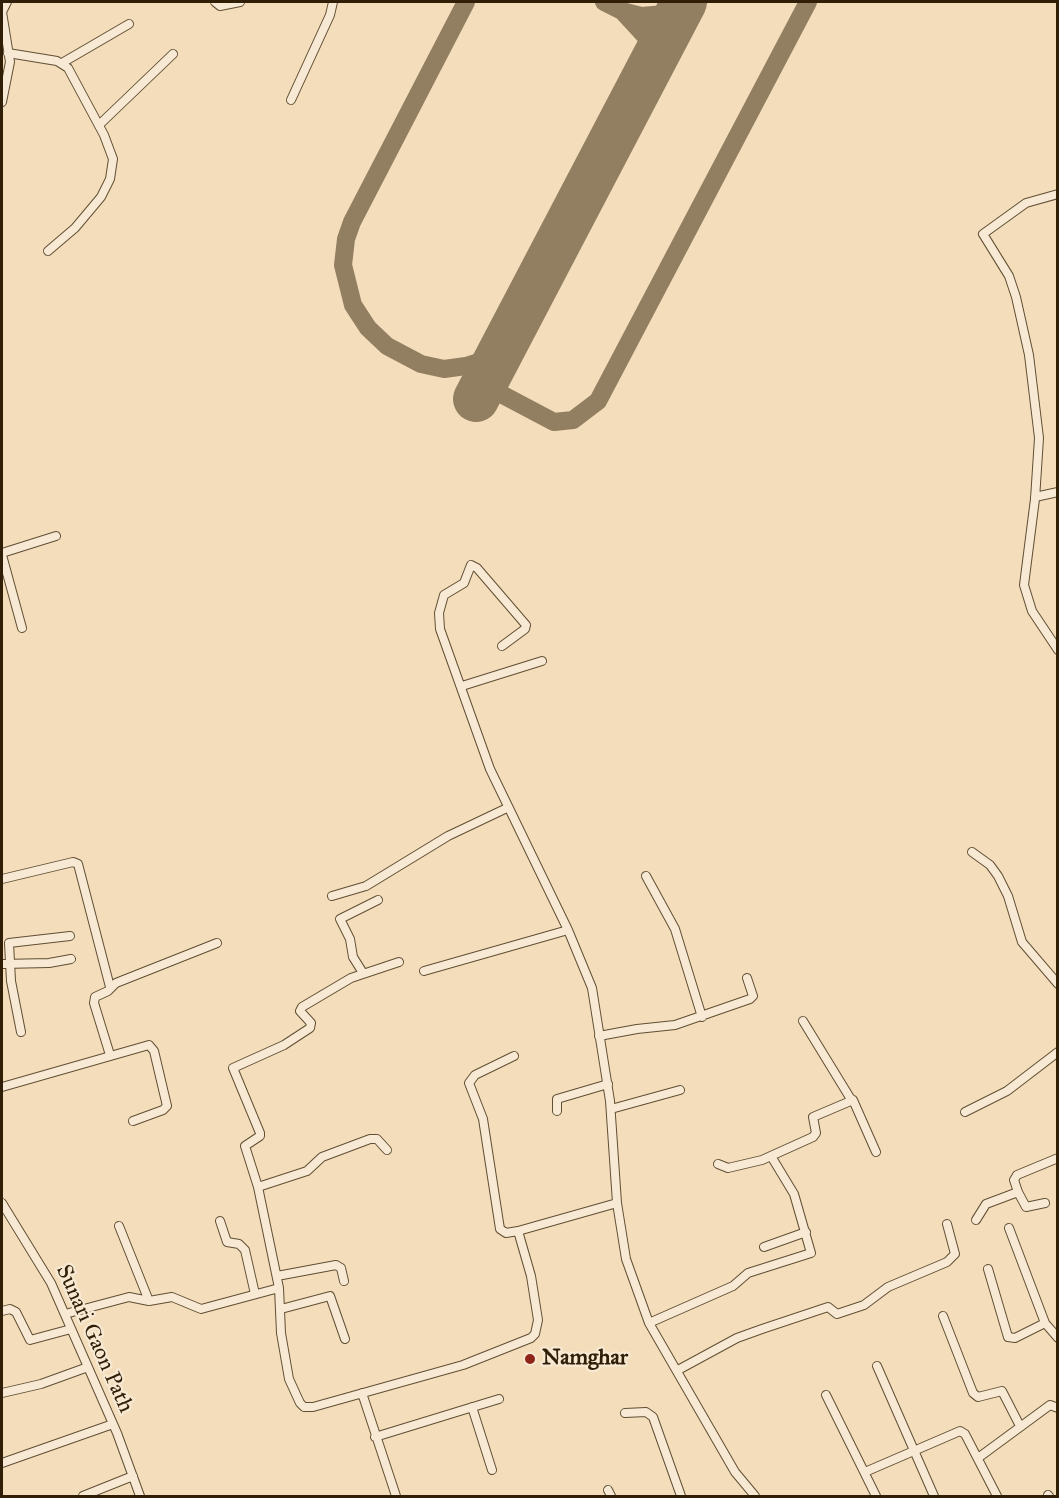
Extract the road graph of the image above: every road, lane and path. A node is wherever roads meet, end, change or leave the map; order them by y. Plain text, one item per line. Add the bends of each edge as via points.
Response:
1 (7, 2) edge
2 (215, 2) edge
3 (240, 2) edge
4 (333, 2) edge
5 (129, 24) dead end
6 (8, 53) junction
7 (173, 54) dead end
8 (62, 63) junction
9 (291, 100) dead end
10 (2, 101) edge
11 (99, 125) junction
12 (1058, 194) edge
13 (48, 251) dead end
14 (1058, 492) edge
15 (1035, 497) junction
16 (56, 536) dead end
17 (2, 554) edge
18 (22, 627) dead end
19 (502, 646) dead end
20 (1058, 650) edge
21 (542, 661) dead end
22 (462, 687) junction
23 (507, 808) junction
24 (972, 852) dead end
25 (646, 876) dead end
26 (2, 879) edge
27 (332, 896) dead end
28 (378, 900) dead end
29 (568, 930) junction
30 (70, 936) dead end
31 (217, 943) dead end
32 (71, 959) dead end
33 (399, 962) dead end
34 (6, 964) edge
35 (424, 971) dead end
36 (363, 973) junction
37 (747, 978) dead end
38 (1058, 984) edge
39 (110, 987) junction
40 (702, 1017) junction
41 (803, 1021) dead end
42 (21, 1032) dead end
43 (599, 1036) junction
44 (1058, 1052) edge
45 (110, 1054) junction
46 (514, 1056) dead end
47 (608, 1084) junction
48 (2, 1087) edge
49 (680, 1090) dead end
50 (852, 1101) junction
51 (610, 1109) junction
52 (557, 1111) dead end
53 (965, 1112) dead end
54 (133, 1121) dead end
55 (387, 1150) dead end
56 (876, 1152) dead end
57 (771, 1156) junction
58 (1058, 1158) edge
59 (718, 1164) dead end
60 (258, 1187) junction
61 (1018, 1192) junction
62 (2, 1203) edge
63 (617, 1203) junction
64 (1046, 1203) dead end
65 (976, 1220) dead end
66 (220, 1221) dead end
67 (947, 1224) dead end
68 (119, 1226) dead end
69 (1009, 1228) dead end
70 (518, 1232) junction
71 (806, 1232) junction
72 (764, 1247) dead end
73 (988, 1269) dead end
74 (278, 1276) junction
75 (344, 1281) dead end
76 (279, 1288) junction
77 (255, 1294) junction
78 (149, 1301) junction
79 (281, 1309) junction
80 (2, 1311) edge
81 (65, 1314) junction
82 (943, 1316) dead end
83 (649, 1323) junction
84 (1045, 1323) junction
85 (72, 1329) junction
86 (1058, 1338) edge
87 (345, 1339) dead end
88 (877, 1366) dead end
89 (88, 1367) junction
90 (678, 1370) junction
91 (2, 1393) edge
92 (362, 1393) junction
93 (826, 1395) dead end
94 (499, 1399) dead end
95 (472, 1407) junction
96 (1058, 1408) edge
97 (626, 1413) dead end
98 (113, 1424) junction
99 (1020, 1426) junction
100 (375, 1437) junction
101 (913, 1452) junction
102 (978, 1458) junction
103 (2, 1462) edge
104 (492, 1470) dead end
105 (865, 1472) junction
106 (133, 1476) junction
107 (83, 1497) edge
108 (140, 1497) edge
109 (396, 1497) edge
110 (681, 1497) edge
111 (755, 1497) edge
112 (876, 1497) edge
113 (934, 1497) edge
114 (997, 1497) edge

1 - 6 street via 2,12
2 - 3 street via 220,6
4 - 9 street
5 - 8 street
6 - 8 street
6 - 10 street via 10,68
7 - 11 street
8 - 11 street via 73,75
11 - 13 street via 113,159 110,179 90,212
12 - 15 street via 1026,203 983,234 1009,276 1029,355 1039,438
14 - 15 street
15 - 20 street via 1024,585 1032,611
16 - 17 street
17 - 18 street
19 - 22 street via 526,625 471,565 464,583 444,595 439,613 440,629
21 - 22 street
22 - 23 street
23 - 27 street via 448,836 366,886
23 - 29 street
24 - 38 street via 998,876 1022,942
25 - 40 street via 675,930
26 - 39 street via 78,864
28 - 36 street via 340,919 350,939 352,957
29 - 35 street
29 - 43 street via 592,988
30 - 34 street via 10,942
31 - 39 street
32 - 34 street
33 - 36 street
34 - 42 street
36 - 60 street via 301,1008 310,1028 284,1045 234,1066 260,1134 245,1146
37 - 40 street via 752,998
39 - 45 street via 94,1000
40 - 43 street via 666,1027
41 - 50 street
43 - 47 street
44 - 53 street via 1007,1091
45 - 48 street
45 - 54 street via 146,1045 154,1051 167,1106
46 - 70 street via 474,1075 469,1083 485,1130 499,1227 506,1233
47 - 51 street
47 - 52 street via 557,1099
49 - 51 street
50 - 56 street via 856,1102
50 - 57 street via 813,1117 813,1137
51 - 63 street
55 - 60 street via 377,1139 370,1139 322,1157 307,1171
57 - 59 street via 728,1168
57 - 71 street via 789,1184
58 - 61 street via 1017,1175 1014,1180
60 - 74 street
61 - 64 street via 1026,1208
61 - 65 street via 986,1204
62 - 81 street, Sunari Gaon Path via 43,1266
63 - 70 street
63 - 83 street via 626,1259
66 - 77 street via 227,1242 239,1244 245,1250
67 - 90 street via 955,1254 947,1262 888,1287 864,1305 837,1314 828,1307 762,1329
68 - 78 street
69 - 84 street
70 - 92 street via 531,1276 538,1320 536,1334 525,1342 463,1365
71 - 72 street
71 - 83 street via 809,1255 748,1273 733,1286
73 - 84 street via 1008,1337 1015,1338
74 - 75 street via 336,1265 341,1268
74 - 76 street
76 - 77 street
76 - 79 street
77 - 78 street via 197,1309 172,1297
78 - 81 street via 124,1298
79 - 87 street via 330,1296
79 - 92 street via 284,1353 300,1403 313,1407
80 - 85 street via 16,1312 30,1340
81 - 85 street, Sunari Gaon Path
82 - 99 street via 973,1393 978,1397 1002,1391
83 - 90 street
84 - 86 street
85 - 89 street, Sunari Gaon Path
88 - 101 street
89 - 91 street
89 - 98 street, Sunari Gaon Path
90 - 111 street via 735,1472
92 - 100 street
93 - 105 street
94 - 95 street
95 - 100 street
95 - 104 street
96 - 99 street via 1050,1405
97 - 110 street via 646,1412 656,1421
98 - 103 street
98 - 106 street, Sunari Gaon Path
99 - 102 street
100 - 109 street
101 - 102 street via 960,1431
101 - 105 street
101 - 113 street
102 - 114 street
105 - 112 street
106 - 107 street
106 - 108 street, Sunari Gaon Path

